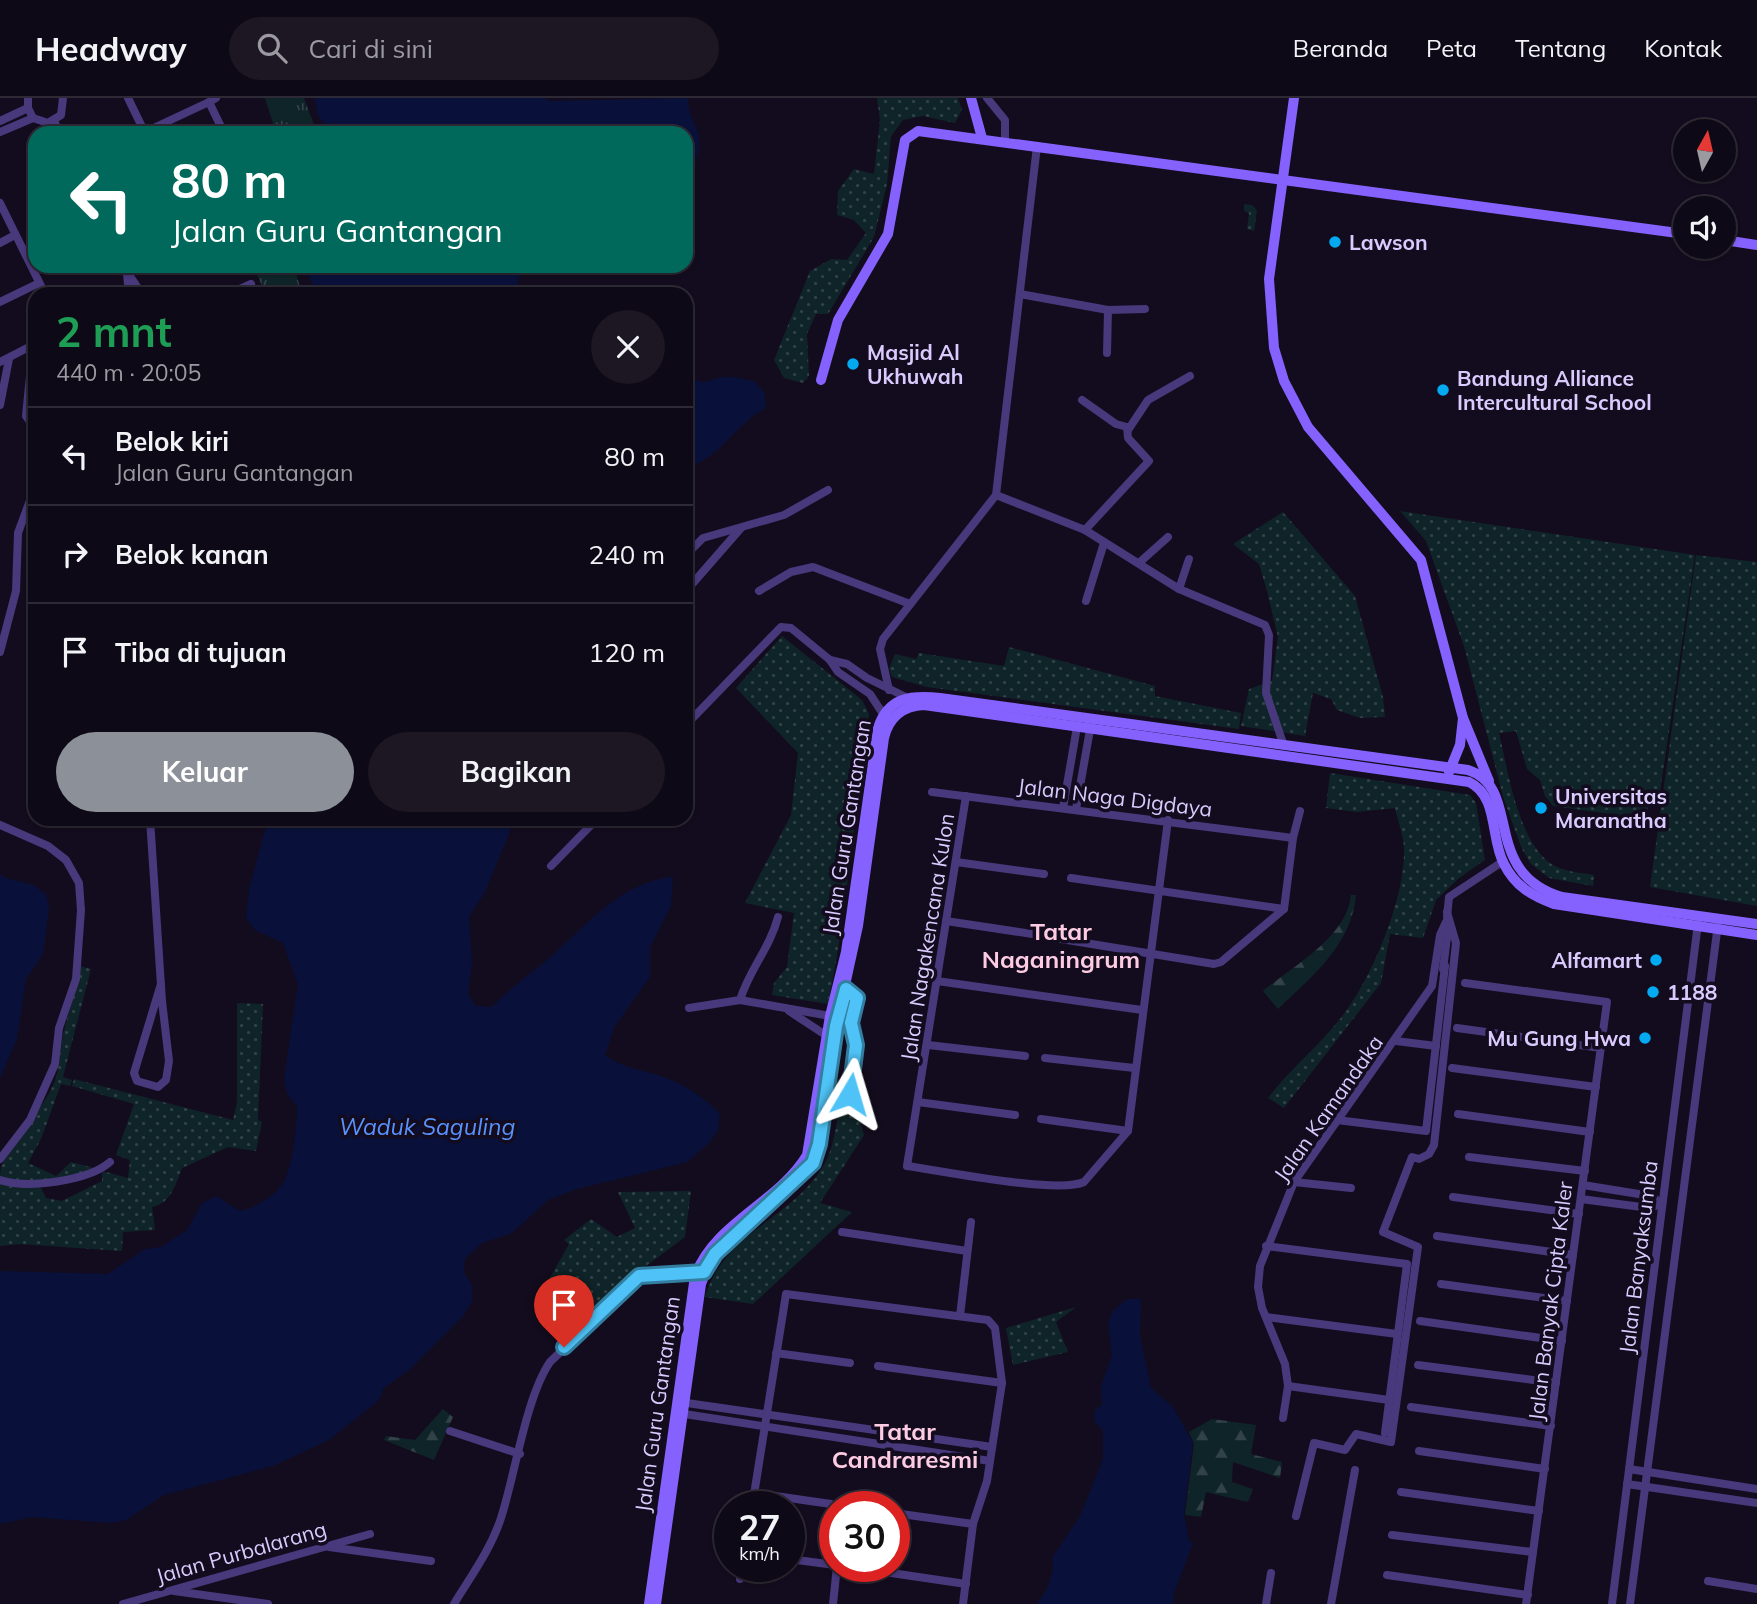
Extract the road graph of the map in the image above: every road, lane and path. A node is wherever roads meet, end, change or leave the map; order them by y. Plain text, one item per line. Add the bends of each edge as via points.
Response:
1 (28, 98) edge
2 (128, 98) edge
3 (971, 98) edge
4 (987, 98) edge
5 (1294, 98) edge
6 (67, 99) edge
7 (212, 100) edge
8 (27, 108) junction
9 (33, 118) junction
10 (0, 121) edge
11 (54, 121) junction
12 (56, 126) edge
13 (142, 126) edge
14 (158, 126) edge
15 (221, 126) edge
16 (0, 132) edge
17 (982, 138) junction
18 (1005, 141) junction
19 (1037, 146) junction
20 (1282, 180) junction
21 (0, 203) edge
22 (1673, 232) edge
23 (15, 235) junction
24 (1736, 241) edge
25 (0, 243) edge
26 (1757, 244) edge
27 (28, 262) edge
28 (33, 273) edge
29 (38, 283) junction
30 (251, 284) dead end
31 (30, 287) edge
32 (41, 287) edge
33 (244, 287) edge
34 (28, 288) edge
35 (1020, 294) junction
36 (0, 302) edge
37 (1145, 309) dead end
38 (1108, 310) junction
39 (28, 348) edge
40 (1107, 353) dead end
41 (9, 359) junction
42 (0, 362) edge
43 (1190, 376) dead end
44 (821, 380) dead end
45 (28, 396) edge
46 (1082, 400) dead end
47 (0, 405) edge
48 (28, 419) edge
49 (1128, 430) junction
50 (828, 490) dead end
51 (996, 495) junction
52 (28, 506) edge
53 (741, 528) junction
54 (1085, 530) junction
55 (1168, 537) dead end
56 (1104, 543) junction
57 (693, 548) edge
58 (1189, 559) dead end
59 (1140, 562) junction
60 (693, 584) edge
61 (1179, 589) junction
62 (759, 591) dead end
63 (1086, 601) dead end
64 (910, 604) junction
65 (0, 652) edge
66 (830, 660) junction
67 (889, 690) junction
68 (913, 701) junction
69 (887, 716) junction
70 (693, 718) edge
71 (1462, 718) junction
72 (1078, 722) junction
73 (1091, 724) junction
74 (1284, 746) junction
75 (1449, 773) junction
76 (1490, 784) junction
77 (932, 792) dead end
78 (966, 796) junction
79 (1063, 808) junction
80 (1076, 809) junction
81 (1300, 811) dead end
82 (1168, 820) junction
83 (0, 825) edge
84 (150, 826) edge
85 (590, 826) edge
86 (1293, 838) junction
87 (1507, 859) junction
88 (956, 862) junction
89 (551, 866) dead end
90 (1044, 874) dead end
91 (1071, 878) dead end
92 (1158, 891) junction
93 (1284, 909) junction
94 (778, 917) dead end
95 (1447, 917) junction
96 (1719, 918) junction
97 (946, 921) junction
98 (1698, 921) junction
99 (1757, 924) edge
100 (1717, 930) junction
101 (1039, 935) dead end
102 (1757, 935) edge
103 (1061, 939) dead end
104 (1150, 952) junction
105 (1445, 966) junction
106 (937, 981) junction
107 (160, 984) junction
108 (1465, 984) dead end
109 (1432, 986) junction
110 (846, 989) junction
111 (740, 1000) junction
112 (689, 1008) dead end
113 (787, 1009) junction
114 (1142, 1010) junction
115 (830, 1016) junction
116 (1457, 1028) dead end
117 (827, 1037) junction
118 (1396, 1041) junction
119 (928, 1045) junction
120 (1436, 1046) junction
121 (1601, 1048) junction
122 (1025, 1056) dead end
123 (1045, 1058) dead end
124 (1134, 1068) junction
125 (1452, 1068) dead end
126 (1596, 1087) junction
127 (918, 1102) junction
128 (858, 1107) dead end
129 (1458, 1114) dead end
130 (1015, 1115) dead end
131 (1041, 1119) dead end
132 (1337, 1120) junction
133 (1128, 1131) junction
134 (1590, 1132) junction
135 (1469, 1157) dead end
136 (0, 1159) edge
137 (110, 1162) dead end
138 (1585, 1171) junction
139 (0, 1180) edge
140 (1294, 1182) junction
141 (1583, 1185) junction
142 (1351, 1188) dead end
143 (1453, 1197) dead end
144 (1581, 1199) junction
145 (1662, 1205) junction
146 (1579, 1214) junction
147 (971, 1222) dead end
148 (842, 1232) dead end
149 (1437, 1236) dead end
150 (1266, 1246) junction
151 (967, 1251) junction
152 (1573, 1255) junction
153 (700, 1272) junction
154 (1441, 1284) dead end
155 (1567, 1301) junction
156 (960, 1316) junction
157 (1266, 1317) junction
158 (1420, 1321) dead end
159 (1397, 1334) junction
160 (1562, 1340) junction
161 (776, 1353) junction
162 (850, 1363) dead end
163 (1418, 1365) dead end
164 (878, 1366) dead end
165 (1002, 1383) junction
166 (1556, 1384) junction
167 (1288, 1386) junction
168 (1389, 1400) junction
169 (1411, 1407) dead end
170 (679, 1408) junction
171 (766, 1415) junction
172 (1283, 1418) dead end
173 (1551, 1426) junction
174 (764, 1427) junction
175 (855, 1427) junction
176 (450, 1431) dead end
177 (1385, 1433) dead end
178 (853, 1440) junction
179 (992, 1447) junction
180 (1419, 1451) dead end
181 (520, 1454) junction
182 (990, 1461) junction
183 (1545, 1469) junction
184 (1629, 1469) junction
185 (1355, 1470) dead end
186 (1647, 1472) junction
187 (1627, 1484) junction
188 (1645, 1487) junction
189 (1757, 1489) edge
190 (754, 1491) edge
191 (1401, 1492) dead end
192 (1757, 1503) edge
193 (1539, 1511) junction
194 (910, 1515) edge
195 (1296, 1516) dead end
196 (973, 1524) junction
197 (370, 1534) dead end
198 (1392, 1535) dead end
199 (326, 1546) junction
200 (1533, 1552) junction
201 (431, 1561) dead end
202 (1271, 1573) dead end
203 (1387, 1575) dead end
204 (910, 1576) edge
205 (1708, 1581) dead end
206 (835, 1582) edge
207 (966, 1584) junction
208 (1757, 1589) edge
209 (169, 1590) junction
210 (1527, 1599) edge
211 (123, 1604) edge
212 (263, 1604) edge
213 (268, 1604) edge
214 (454, 1604) edge
215 (649, 1604) edge
216 (656, 1604) edge
217 (833, 1604) edge
218 (963, 1604) edge
219 (1266, 1604) edge
220 (1331, 1604) edge
221 (1612, 1604) edge
222 (1630, 1604) edge

1 - 8 street
2 - 13 street
3 - 17 street
4 - 18 street via 1005,120
5 - 20 street
6 - 11 street
7 - 14 street
7 - 15 street
8 - 9 street
8 - 10 street
9 - 11 street via 43,123
9 - 16 street
11 - 12 street
17 - 18 street
17 - 44 street via 927,131 910,134 905,140 888,234 838,320
18 - 19 street
19 - 20 street
19 - 35 street
20 - 22 street
20 - 71 street via 1268,303 1284,381 1308,427 1418,553
21 - 23 street
23 - 25 street
23 - 27 street
24 - 26 street
28 - 29 street
29 - 31 street
29 - 32 street
30 - 33 street
34 - 36 street
35 - 38 street
35 - 51 street
37 - 38 street
38 - 40 street
39 - 41 street
41 - 42 street
41 - 47 street
43 - 49 street via 1148,400
45 - 48 street
46 - 49 street
49 - 54 street via 1128,438 1149,463
50 - 53 street via 784,515
51 - 54 street
51 - 64 street
52 - 65 street via 18,533 16,591
53 - 57 street via 703,538
53 - 60 street
54 - 56 street
55 - 59 street
56 - 59 street
56 - 63 street
58 - 61 street
59 - 61 street
61 - 74 street via 1265,625 1269,635 1266,693
62 - 64 street via 791,572 813,567
64 - 67 street via 880,646
66 - 67 street via 847,664
66 - 69 street via 838,672 870,694
66 - 70 street via 791,628 781,627
67 - 68 street
68 - 69 street, Jalan Guru Gantangan
68 - 72 street
69 - 110 street, Jalan Guru Gantangan
69 - 115 street, Jalan Guru Gantangan via 846,952
71 - 75 street via 1460,745
71 - 76 street
72 - 73 street
72 - 79 street
73 - 74 street
73 - 75 street
73 - 80 street
74 - 75 street
75 - 76 street via 1475,772
75 - 87 street via 1484,793
76 - 87 street
77 - 78 street, Jalan Naga Digdaya
78 - 79 street, Jalan Naga Digdaya
78 - 88 street, Jalan Nagakencana Kulon
79 - 80 street, Jalan Naga Digdaya
80 - 82 street, Jalan Naga Digdaya
81 - 86 street
82 - 86 street, Jalan Naga Digdaya
82 - 92 street
83 - 136 street via 48,846 66,860 79,883 81,910 76,979 59,1028 55,1064 30,1121
84 - 107 street
85 - 89 street
86 - 93 street
87 - 95 street, Jalan Kamandaka via 1449,897
87 - 98 street via 1522,888 1554,904
88 - 90 street
88 - 97 street, Jalan Nagakencana Kulon
91 - 92 street
92 - 93 street
92 - 104 street
93 - 104 street via 1221,962
94 - 111 street via 771,941
95 - 105 street, Jalan Kamandaka
95 - 109 street, Jalan Kamandaka
95 - 195 street via 1456,943 1434,1145 1429,1154 1412,1157 1383,1232 1418,1247 1391,1442 1356,1434 1345,1450 1314,1443
96 - 98 street
96 - 99 street
96 - 100 street, Jalan Banyaksumba
97 - 101 street
97 - 106 street, Jalan Nagakencana Kulon
98 - 100 street
98 - 145 street, Jalan Banyaksumba
100 - 102 street
100 - 186 street, Jalan Banyaksumba
103 - 104 street
104 - 114 street
105 - 109 street, Jalan Kamandaka
105 - 120 street
106 - 114 street
106 - 119 street, Jalan Nagakencana Kulon
107 - 107 street via 169,1061 166,1080 158,1087 137,1081 134,1073
108 - 121 street, Jalan Banyak Cipta Kaler via 1607,1002
109 - 118 street, Jalan Kamandaka
110 - 128 street via 857,998 851,1023 856,1045 850,1094
110 - 153 street, Jalan Guru Gantangan via 813,1163
111 - 112 street
111 - 113 street
113 - 115 street
113 - 117 street
114 - 124 street
115 - 117 street, Jalan Guru Gantangan
116 - 121 street
117 - 153 street, Jalan Guru Gantangan via 807,1155 796,1171 709,1250
118 - 120 street
118 - 132 street, Jalan Kamandaka
119 - 122 street
119 - 127 street, Jalan Nagakencana Kulon
120 - 132 street via 1426,1131
121 - 126 street, Jalan Banyak Cipta Kaler
123 - 124 street
124 - 133 street
125 - 126 street
126 - 134 street, Jalan Banyak Cipta Kaler
127 - 130 street
127 - 133 street, Jalan Nagakencana Kulon via 907,1166 1074,1186 1084,1182
129 - 134 street
131 - 133 street
132 - 140 street, Jalan Kamandaka
134 - 138 street, Jalan Banyak Cipta Kaler
135 - 138 street
137 - 139 street via 92,1174 33,1184
138 - 141 street, Jalan Banyak Cipta Kaler
140 - 142 street
140 - 150 street, Jalan Kamandaka
141 - 144 street, Jalan Banyak Cipta Kaler
141 - 145 street via 1651,1196
143 - 146 street
144 - 145 street via 1649,1208
144 - 146 street, Jalan Banyak Cipta Kaler
145 - 184 street, Jalan Banyaksumba
146 - 152 street, Jalan Banyak Cipta Kaler
147 - 151 street
148 - 151 street
149 - 152 street
150 - 157 street, Jalan Kamandaka via 1258,1287
150 - 159 street via 1407,1264
151 - 156 street
152 - 155 street, Jalan Banyak Cipta Kaler
153 - 170 street, Jalan Guru Gantangan
153 - 181 street via 639,1276 564,1347 542,1373
154 - 155 street
155 - 160 street, Jalan Banyak Cipta Kaler
156 - 161 street via 786,1294
156 - 165 street via 992,1323
157 - 159 street
157 - 167 street, Jalan Kamandaka via 1280,1348
158 - 160 street
159 - 168 street
160 - 166 street, Jalan Banyak Cipta Kaler
161 - 162 street
161 - 171 street
163 - 166 street
164 - 165 street
165 - 179 street
166 - 173 street, Jalan Banyak Cipta Kaler
167 - 168 street
167 - 172 street, Jalan Kamandaka
168 - 177 street
169 - 173 street
170 - 171 street
170 - 174 street
170 - 215 street, Jalan Guru Gantangan
170 - 216 street, Jalan Guru Gantangan
171 - 174 street
171 - 175 street
173 - 183 street, Jalan Banyak Cipta Kaler
174 - 178 street
174 - 190 street
175 - 178 street
175 - 179 street
176 - 181 street
178 - 182 street
179 - 182 street
180 - 183 street
181 - 214 street via 494,1538
182 - 196 street
183 - 193 street, Jalan Banyak Cipta Kaler
184 - 186 street
184 - 187 street, Jalan Banyaksumba
185 - 220 street
186 - 188 street, Jalan Banyaksumba
186 - 189 street
187 - 188 street
187 - 221 street, Jalan Banyaksumba
188 - 192 street
188 - 222 street, Jalan Banyaksumba
191 - 193 street
193 - 200 street, Jalan Banyak Cipta Kaler
194 - 196 street
196 - 207 street
197 - 199 street, Jalan Purbalarang
198 - 200 street
199 - 201 street
199 - 209 street, Jalan Purbalarang
200 - 210 street, Jalan Banyak Cipta Kaler
202 - 219 street
203 - 210 street
204 - 207 street
205 - 208 street
206 - 217 street
207 - 218 street
209 - 211 street, Jalan Purbalarang
209 - 212 street
212 - 213 street

